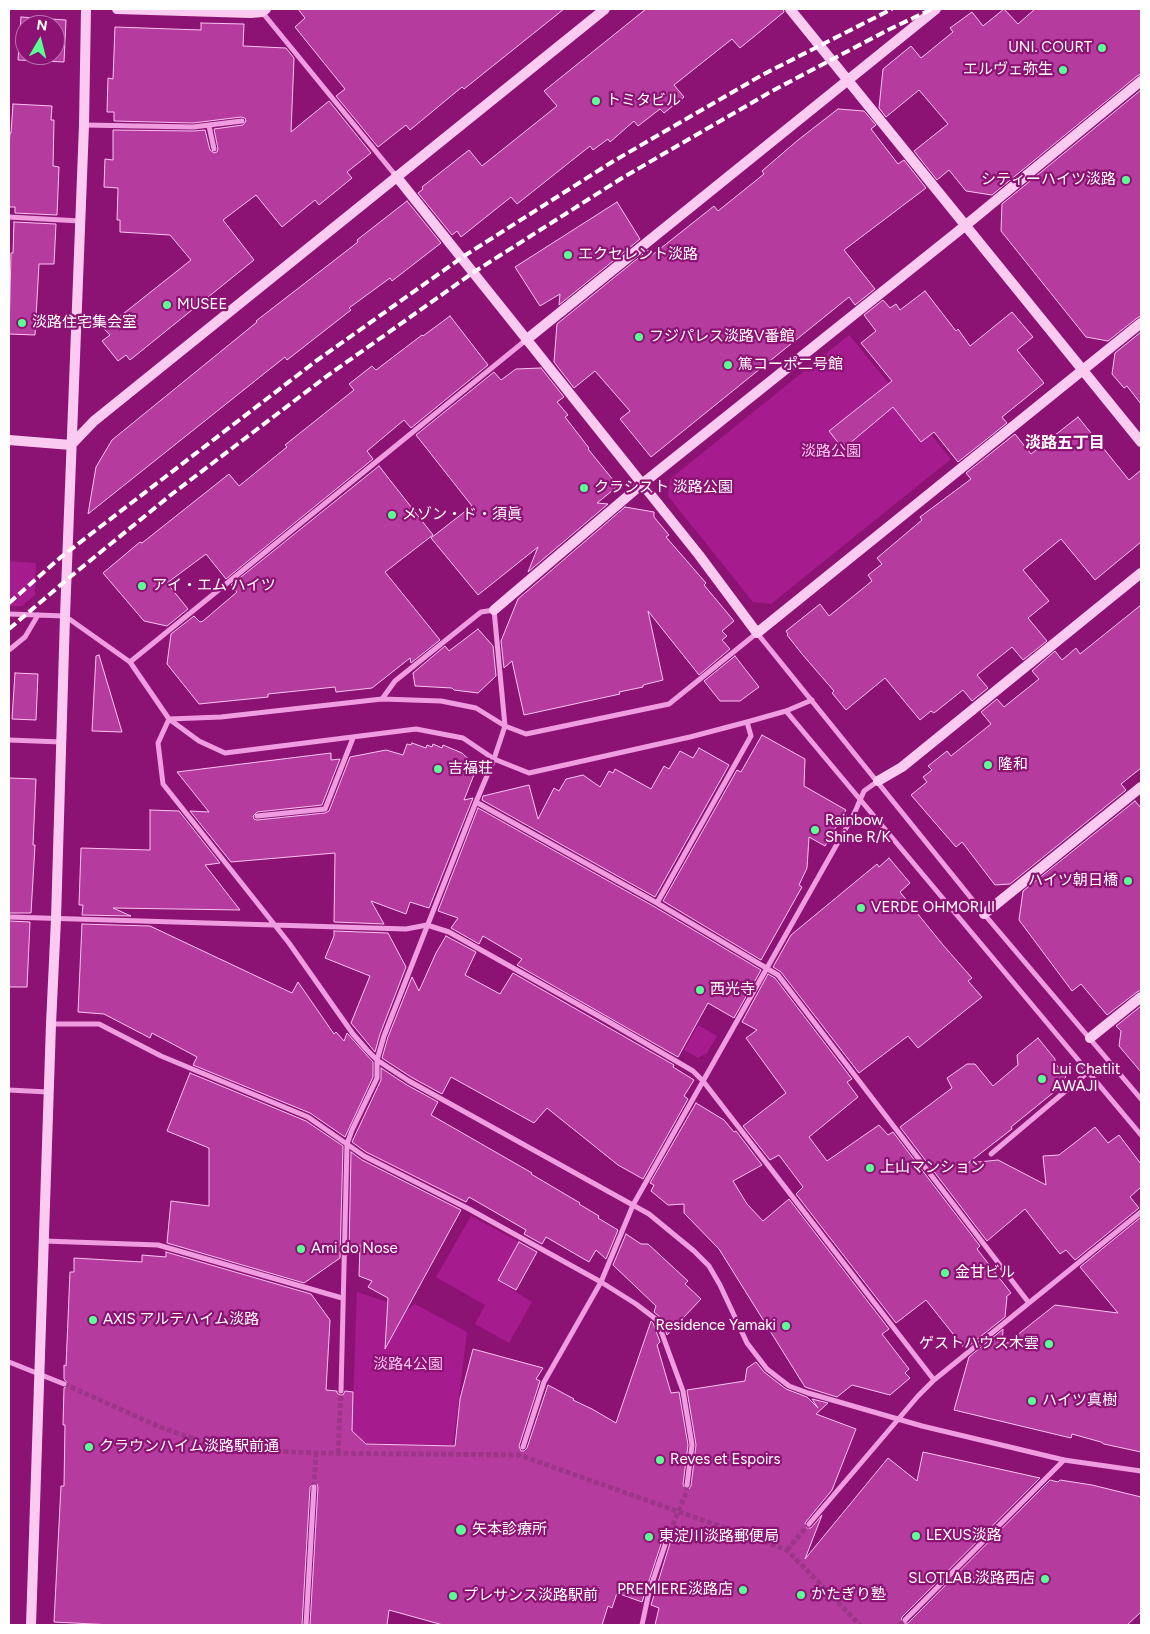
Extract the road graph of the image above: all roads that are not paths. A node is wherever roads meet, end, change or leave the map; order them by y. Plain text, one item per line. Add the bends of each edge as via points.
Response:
1 (86, 9) edge
2 (117, 9) edge
3 (605, 9) edge
4 (790, 9) edge
5 (936, 9) edge
6 (264, 10) edge
7 (849, 80) junction
8 (1141, 81) edge
9 (242, 121) dead end
10 (84, 125) junction
11 (209, 126) junction
12 (214, 149) dead end
13 (396, 176) junction
14 (9, 217) edge
15 (80, 221) junction
16 (966, 225) junction
17 (1141, 322) edge
18 (526, 340) junction
19 (1083, 370) junction
20 (9, 440) edge
21 (1141, 442) edge
22 (71, 445) junction
23 (642, 484) junction
24 (1141, 572) edge
25 (494, 610) junction
26 (9, 614) edge
27 (38, 615) junction
28 (65, 616) junction
29 (757, 633) junction
30 (9, 650) edge
31 (130, 662) junction
32 (382, 698) junction
33 (812, 700) junction
34 (786, 711) junction
35 (169, 719) junction
36 (747, 722) junction
37 (505, 726) junction
38 (353, 738) junction
39 (9, 740) edge
40 (61, 742) junction
41 (494, 759) junction
42 (878, 781) junction
43 (1141, 787) edge
44 (860, 801) junction
45 (476, 802) junction
46 (257, 816) dead end
47 (657, 903) junction
48 (984, 914) junction
49 (9, 917) edge
50 (56, 919) junction
51 (427, 925) junction
52 (275, 926) junction
53 (767, 968) junction
54 (1141, 997) edge
55 (51, 1024) junction
56 (1090, 1038) junction
57 (377, 1060) junction
58 (1088, 1072) junction
59 (703, 1081) junction
60 (9, 1090) edge
61 (48, 1092) junction
62 (1141, 1099) edge
63 (1141, 1135) edge
64 (347, 1144) junction
65 (991, 1154) dead end
66 (633, 1206) junction
67 (1141, 1212) edge
68 (44, 1241) junction
69 (601, 1282) junction
70 (342, 1298) junction
71 (1029, 1303) junction
72 (9, 1362) edge
73 (40, 1374) junction
74 (934, 1380) junction
75 (64, 1384) tunnel mouth
76 (341, 1391) tunnel mouth
77 (898, 1419) junction
78 (523, 1447) dead end
79 (1064, 1460) junction
80 (1141, 1471) edge
81 (687, 1485) tunnel mouth
82 (314, 1487) tunnel mouth
83 (809, 1524) tunnel mouth
84 (667, 1539) tunnel mouth
85 (905, 1620) dead end
86 (30, 1625) edge
87 (306, 1625) edge
88 (642, 1625) edge

1 - 10 street
2 - 6 street via 251,13
3 - 13 street
4 - 7 street
5 - 7 street
6 - 13 street
7 - 16 street
7 - 18 street
8 - 16 street
9 - 11 street
10 - 11 street
10 - 15 street
11 - 12 street
13 - 18 street
13 - 22 street via 94,421
14 - 15 street
15 - 22 street
16 - 19 street
16 - 23 street
17 - 19 street
18 - 23 street
18 - 31 street
19 - 21 street
19 - 29 street
20 - 22 street
22 - 28 street
23 - 25 street
23 - 29 street
24 - 42 street via 902,767
25 - 32 street via 481,612 395,681
25 - 37 street
26 - 27 street
27 - 28 street
27 - 30 street via 25,637
28 - 31 street
28 - 40 street
29 - 33 street
29 - 37 street via 669,704 526,734
31 - 35 street
32 - 35 street via 222,717
32 - 37 street via 441,701 476,708
33 - 34 street
33 - 42 street
34 - 36 street
34 - 44 street
35 - 38 street via 199,741 225,753
35 - 52 street via 158,743 163,784
36 - 41 street via 529,774
36 - 47 street via 751,736
37 - 41 street
38 - 41 street via 416,729 463,738
38 - 46 street via 325,809
39 - 40 street
40 - 50 street
41 - 45 street
42 - 44 street via 864,791
42 - 48 street
43 - 48 street
44 - 53 street
44 - 58 street
45 - 47 street
45 - 51 street
47 - 53 street
48 - 56 street
49 - 50 street
50 - 52 street
50 - 55 street
51 - 52 street via 406,929
51 - 57 street
51 - 59 street via 449,932 604,1019 693,1071
52 - 57 street via 353,1034
53 - 59 street
53 - 71 street via 778,975
54 - 56 street
55 - 61 street
55 - 64 street via 99,1024 161,1056 308,1117
56 - 62 street
57 - 64 street via 377,1078
57 - 66 street
58 - 63 street
58 - 65 street
59 - 66 street
59 - 74 street
60 - 61 street
61 - 68 street
64 - 69 street
64 - 70 street
66 - 69 street
66 - 77 street via 649,1214 709,1266 747,1343 767,1369 789,1386
67 - 71 street
68 - 70 street via 158,1245
68 - 73 street
69 - 78 street via 544,1382
69 - 81 street via 657,1320 683,1391 692,1445
70 - 76 street
71 - 74 street
72 - 73 street
73 - 75 street
73 - 86 street
74 - 77 street
77 - 79 street
77 - 83 street
79 - 80 street
79 - 85 street
82 - 87 street
84 - 88 street

